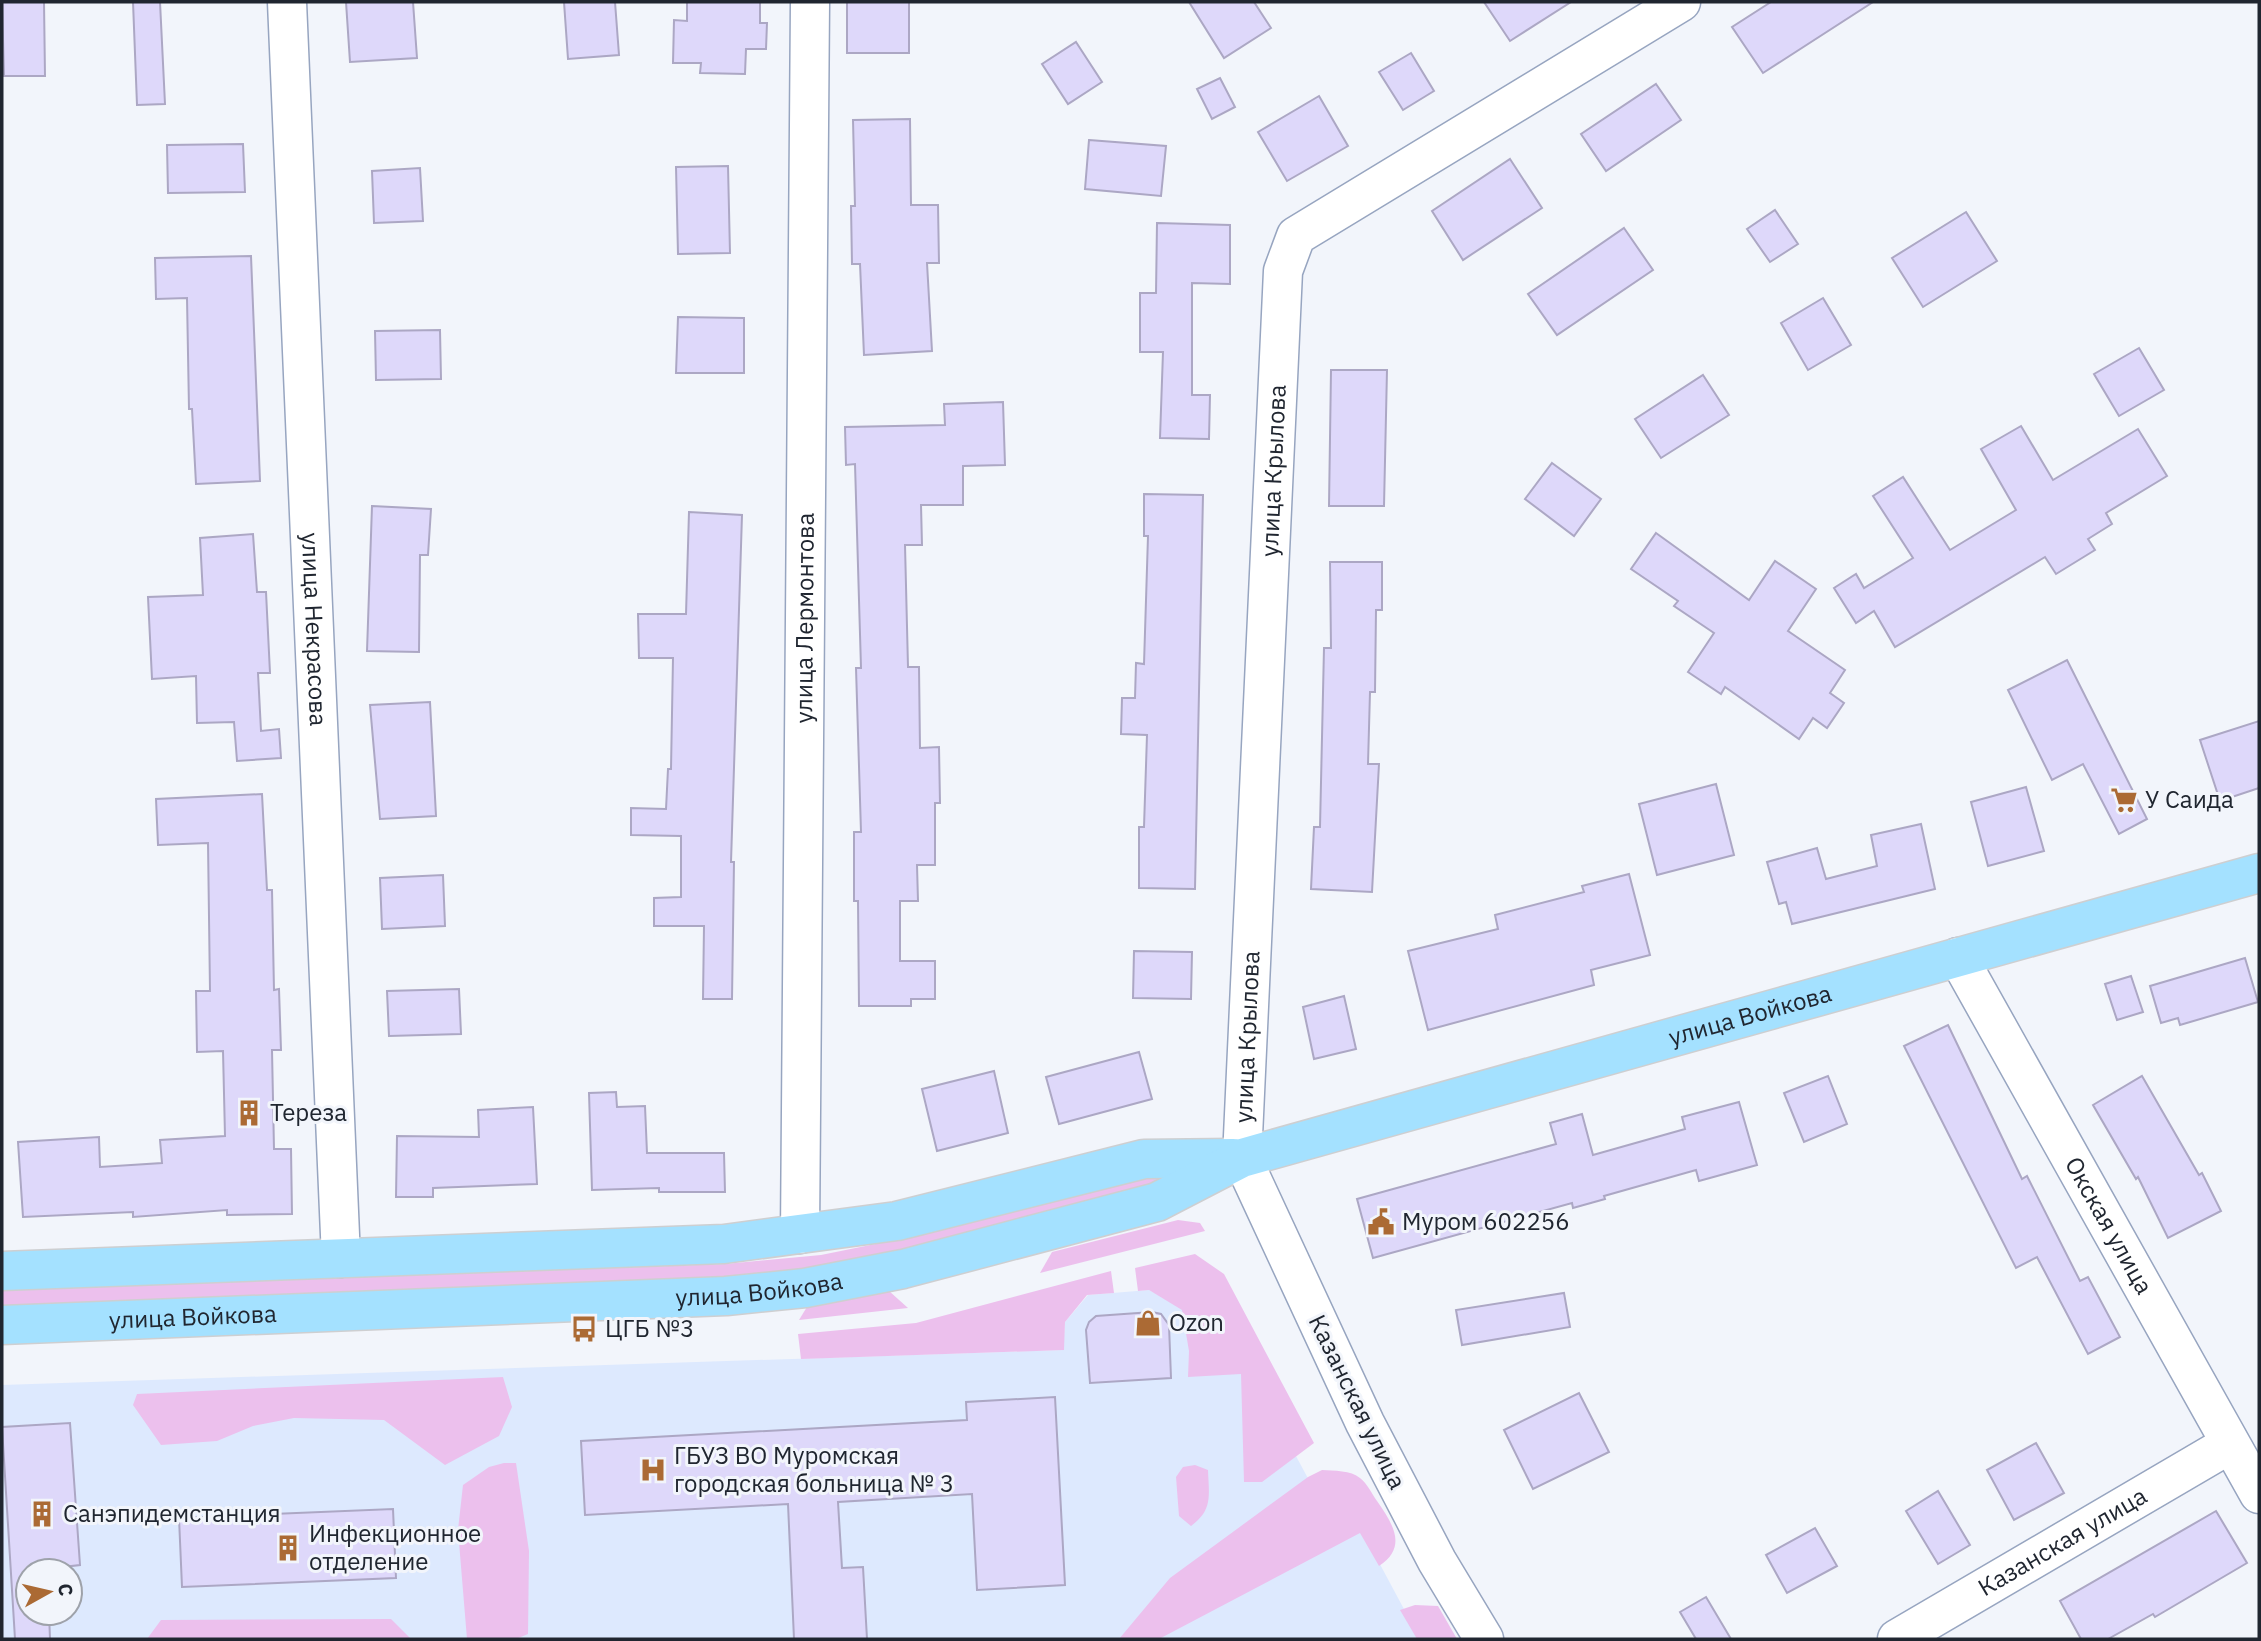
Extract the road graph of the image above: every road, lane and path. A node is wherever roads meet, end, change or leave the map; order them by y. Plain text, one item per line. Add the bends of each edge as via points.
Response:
1 (287, 2) edge
2 (810, 2) edge
3 (1681, 2) edge
4 (2259, 873) edge
5 (1958, 957) junction
6 (1242, 1158) junction
7 (800, 1234) junction
8 (341, 1258) junction
9 (2, 1272) edge
10 (2, 1325) edge
11 (2231, 1444) junction
12 (2259, 1494) edge
13 (1484, 1639) edge
14 (1897, 1639) edge

1 - 8 street, улица Некрасова
2 - 7 street, улица Лермонтова
3 - 6 street, улица Крылова via 1296,236 1283,271
4 - 5 main road, улица Войкова
5 - 6 main road, улица Войкова
5 - 11 street, Окская улица
6 - 7 main road, улица Войкова via 1144,1159 897,1221
6 - 10 main road, улица Войкова via 1157,1202 903,1269 805,1288 726,1296
6 - 13 street, Казанская улица via 1365,1423 1437,1561
7 - 8 main road, улица Войкова via 724,1244
8 - 9 main road, улица Войкова
11 - 12 street, Окская улица
11 - 14 street, Казанская улица

